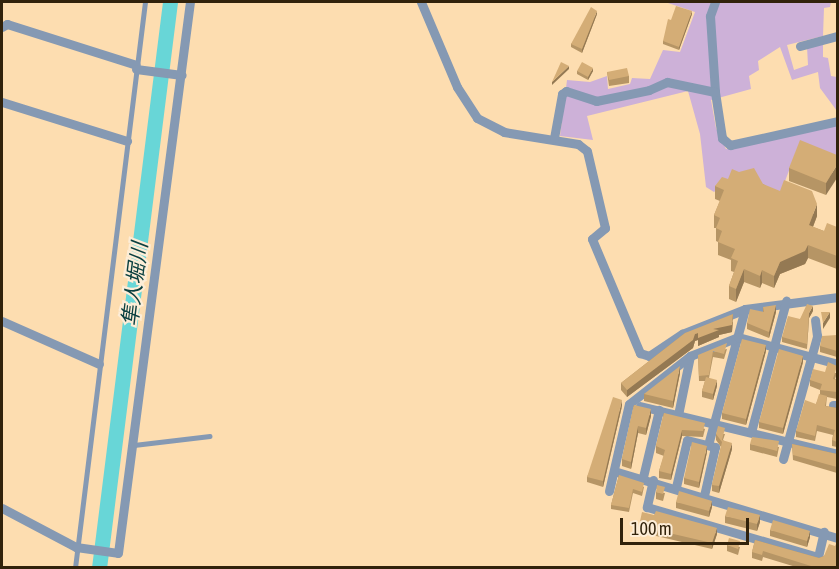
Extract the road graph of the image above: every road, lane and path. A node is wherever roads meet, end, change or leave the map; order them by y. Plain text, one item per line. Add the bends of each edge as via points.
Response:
1 (145, 2) edge
2 (190, 2) edge
3 (421, 2) edge
4 (715, 2) edge
5 (2, 27) edge
6 (837, 36) edge
7 (800, 46) dead end
8 (136, 67) junction
9 (182, 75) junction
10 (715, 92) junction
11 (2, 102) edge
12 (837, 121) edge
13 (554, 138) junction
14 (127, 141) junction
15 (837, 297) edge
16 (786, 301) junction
17 (745, 309) junction
18 (815, 320) dead end
19 (2, 321) edge
20 (738, 338) junction
21 (774, 347) junction
22 (690, 356) junction
23 (811, 357) junction
24 (99, 364) junction
25 (837, 364) edge
26 (629, 404) junction
27 (658, 410) junction
28 (678, 415) junction
29 (713, 423) junction
30 (751, 432) junction
31 (209, 436) dead end
32 (787, 440) junction
33 (134, 445) junction
34 (708, 445) junction
35 (837, 454) edge
36 (783, 459) dead end
37 (614, 471) junction
38 (643, 477) junction
39 (653, 480) junction
40 (676, 487) junction
41 (609, 491) dead end
42 (704, 496) junction
43 (2, 508) edge
44 (824, 532) junction
45 (837, 538) edge
46 (76, 547) junction
47 (75, 567) edge

1 - 8 lane
2 - 9 street
3 - 13 street via 457,87 477,118 504,132
4 - 10 street via 710,16
5 - 8 street via 7,24
6 - 7 street
8 - 9 street
8 - 14 lane
9 - 33 street
10 - 12 street via 722,138 730,145
10 - 13 street via 668,82 650,90 596,100 566,91 562,94
11 - 14 street
13 - 17 street via 578,144 587,152 605,228 592,239 640,353 649,356 682,334
14 - 24 lane
15 - 16 street
16 - 17 street
16 - 21 street
17 - 20 street
18 - 23 street via 822,336
19 - 24 street
20 - 21 street
20 - 22 street
20 - 29 street
21 - 23 street
21 - 30 street
22 - 26 street
22 - 28 street
23 - 25 street
23 - 32 street
24 - 46 lane
26 - 27 street
26 - 37 street
27 - 28 street
27 - 38 street
28 - 29 street
29 - 30 street
29 - 34 street
30 - 32 street
31 - 33 lane
32 - 35 street
32 - 36 street
33 - 46 street via 118,553
34 - 40 street via 687,440
34 - 42 street via 715,447
37 - 38 street
37 - 41 street
38 - 39 street
39 - 40 street
39 - 44 street via 647,507 818,557
40 - 42 street
42 - 44 street
43 - 46 street
44 - 45 street
46 - 47 lane

